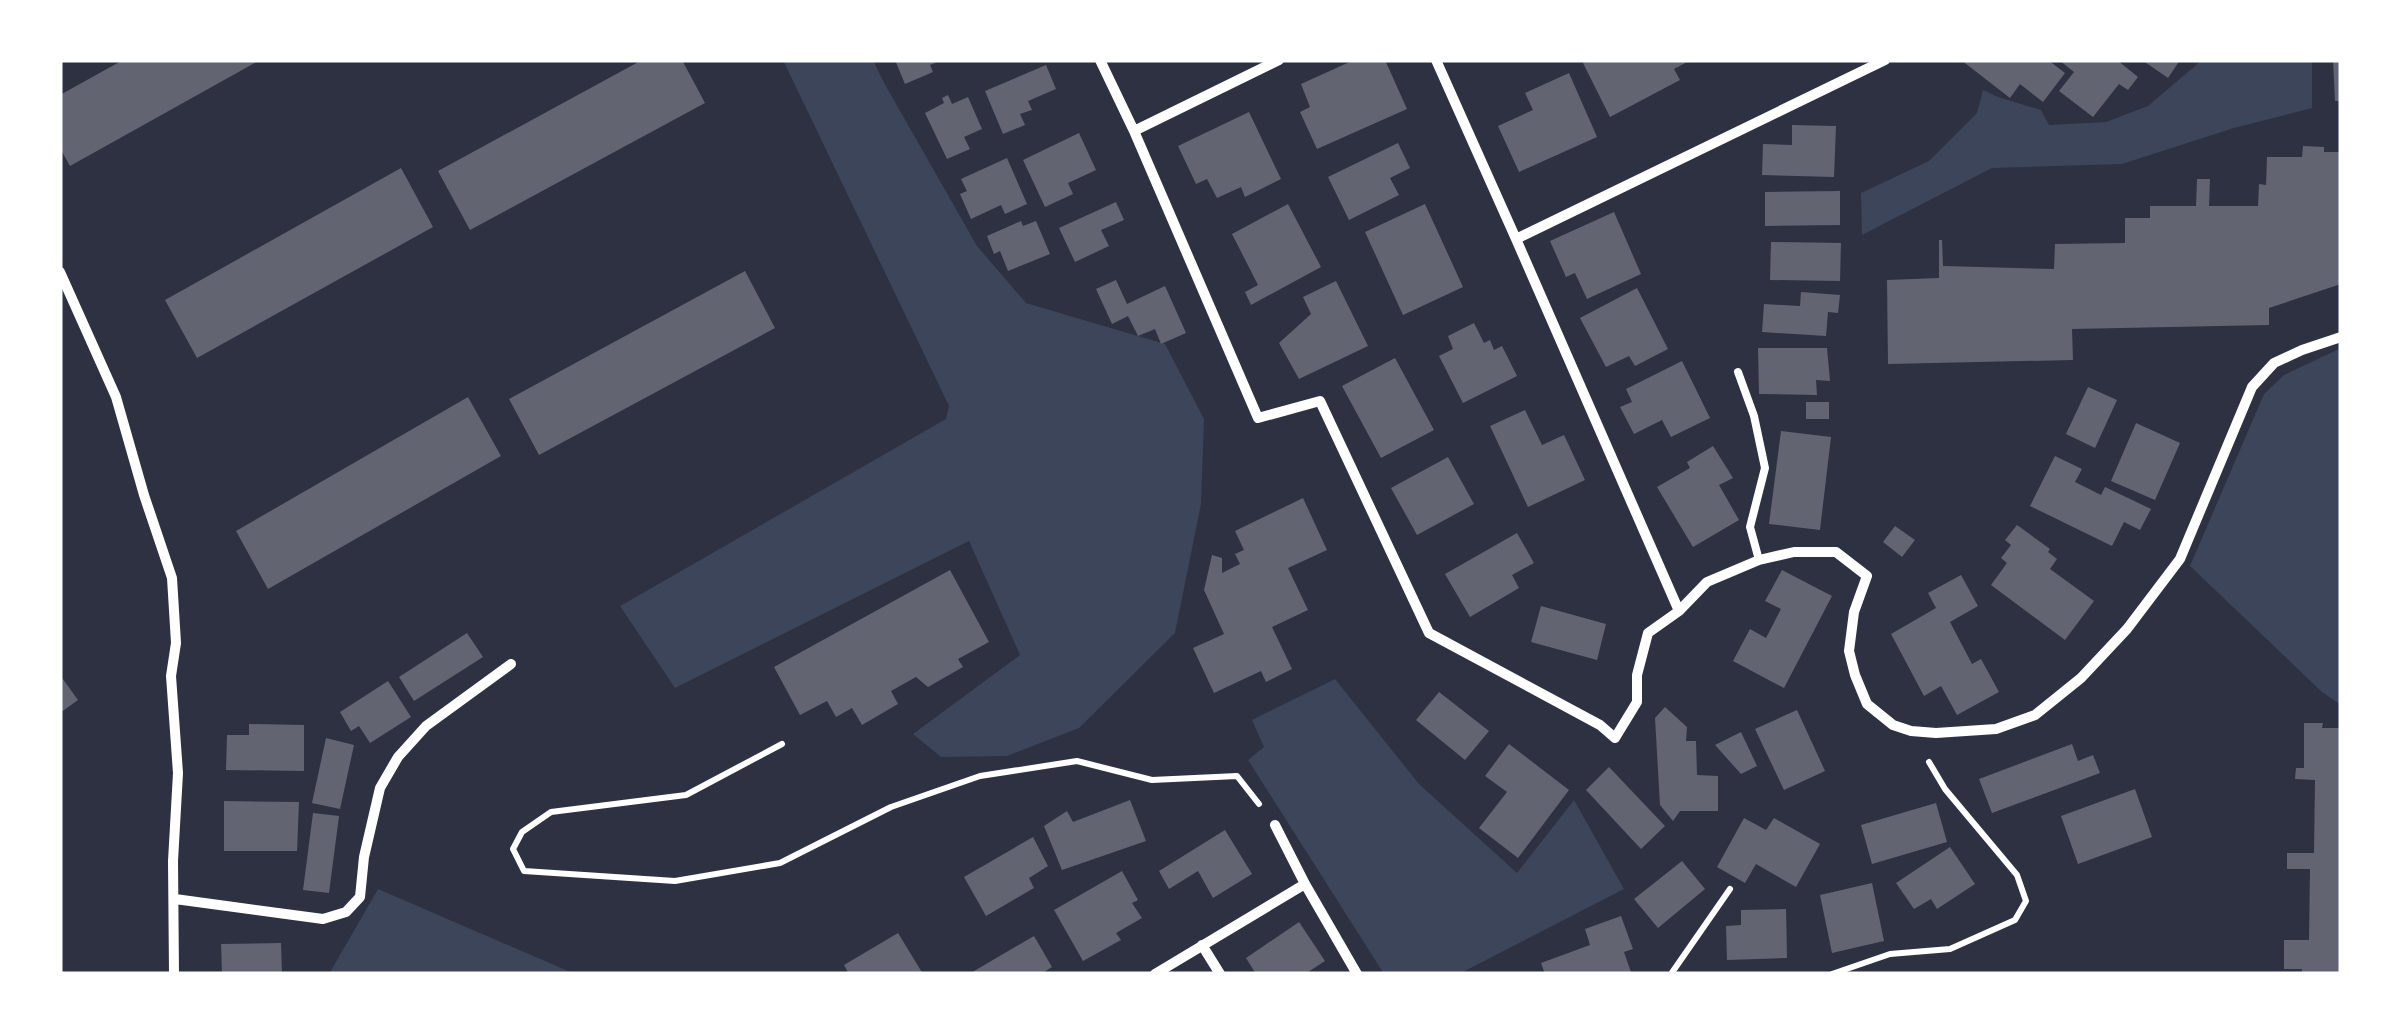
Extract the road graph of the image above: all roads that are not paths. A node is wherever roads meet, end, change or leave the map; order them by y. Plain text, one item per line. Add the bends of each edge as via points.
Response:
1 (1100, 60) edge
2 (1279, 60) edge
3 (1436, 60) edge
4 (1885, 60) edge
5 (1134, 131) junction
6 (1516, 239) junction
7 (60, 272) edge
8 (2341, 337) edge
9 (1738, 372) dead end
10 (1759, 560) junction
11 (1679, 611) junction
12 (511, 664) dead end
13 (1274, 825) road end
14 (1305, 884) junction
15 (175, 899) junction
16 (1202, 945) junction
17 (174, 974) edge
18 (1155, 974) edge
19 (1220, 974) edge
20 (1357, 974) edge

1 - 5 street
2 - 5 street
3 - 6 street
4 - 6 street
5 - 11 street via 1258,418 1320,401 1430,633 1615,738 1637,702 1636,674 1648,633
6 - 11 street
7 - 15 street via 116,397 172,578
8 - 10 street via 2274,363 2252,387 2180,559 2081,678 2035,716 1956,732 1893,725 1867,704 1854,675 1854,612 1867,576 1836,552
9 - 10 lane via 1765,468 1750,527
10 - 11 street via 1707,582
12 - 15 street via 426,726 398,757 380,788 360,898 346,912 323,920
13 - 14 street
14 - 16 street
14 - 20 street
15 - 17 street
16 - 18 street
16 - 19 street

